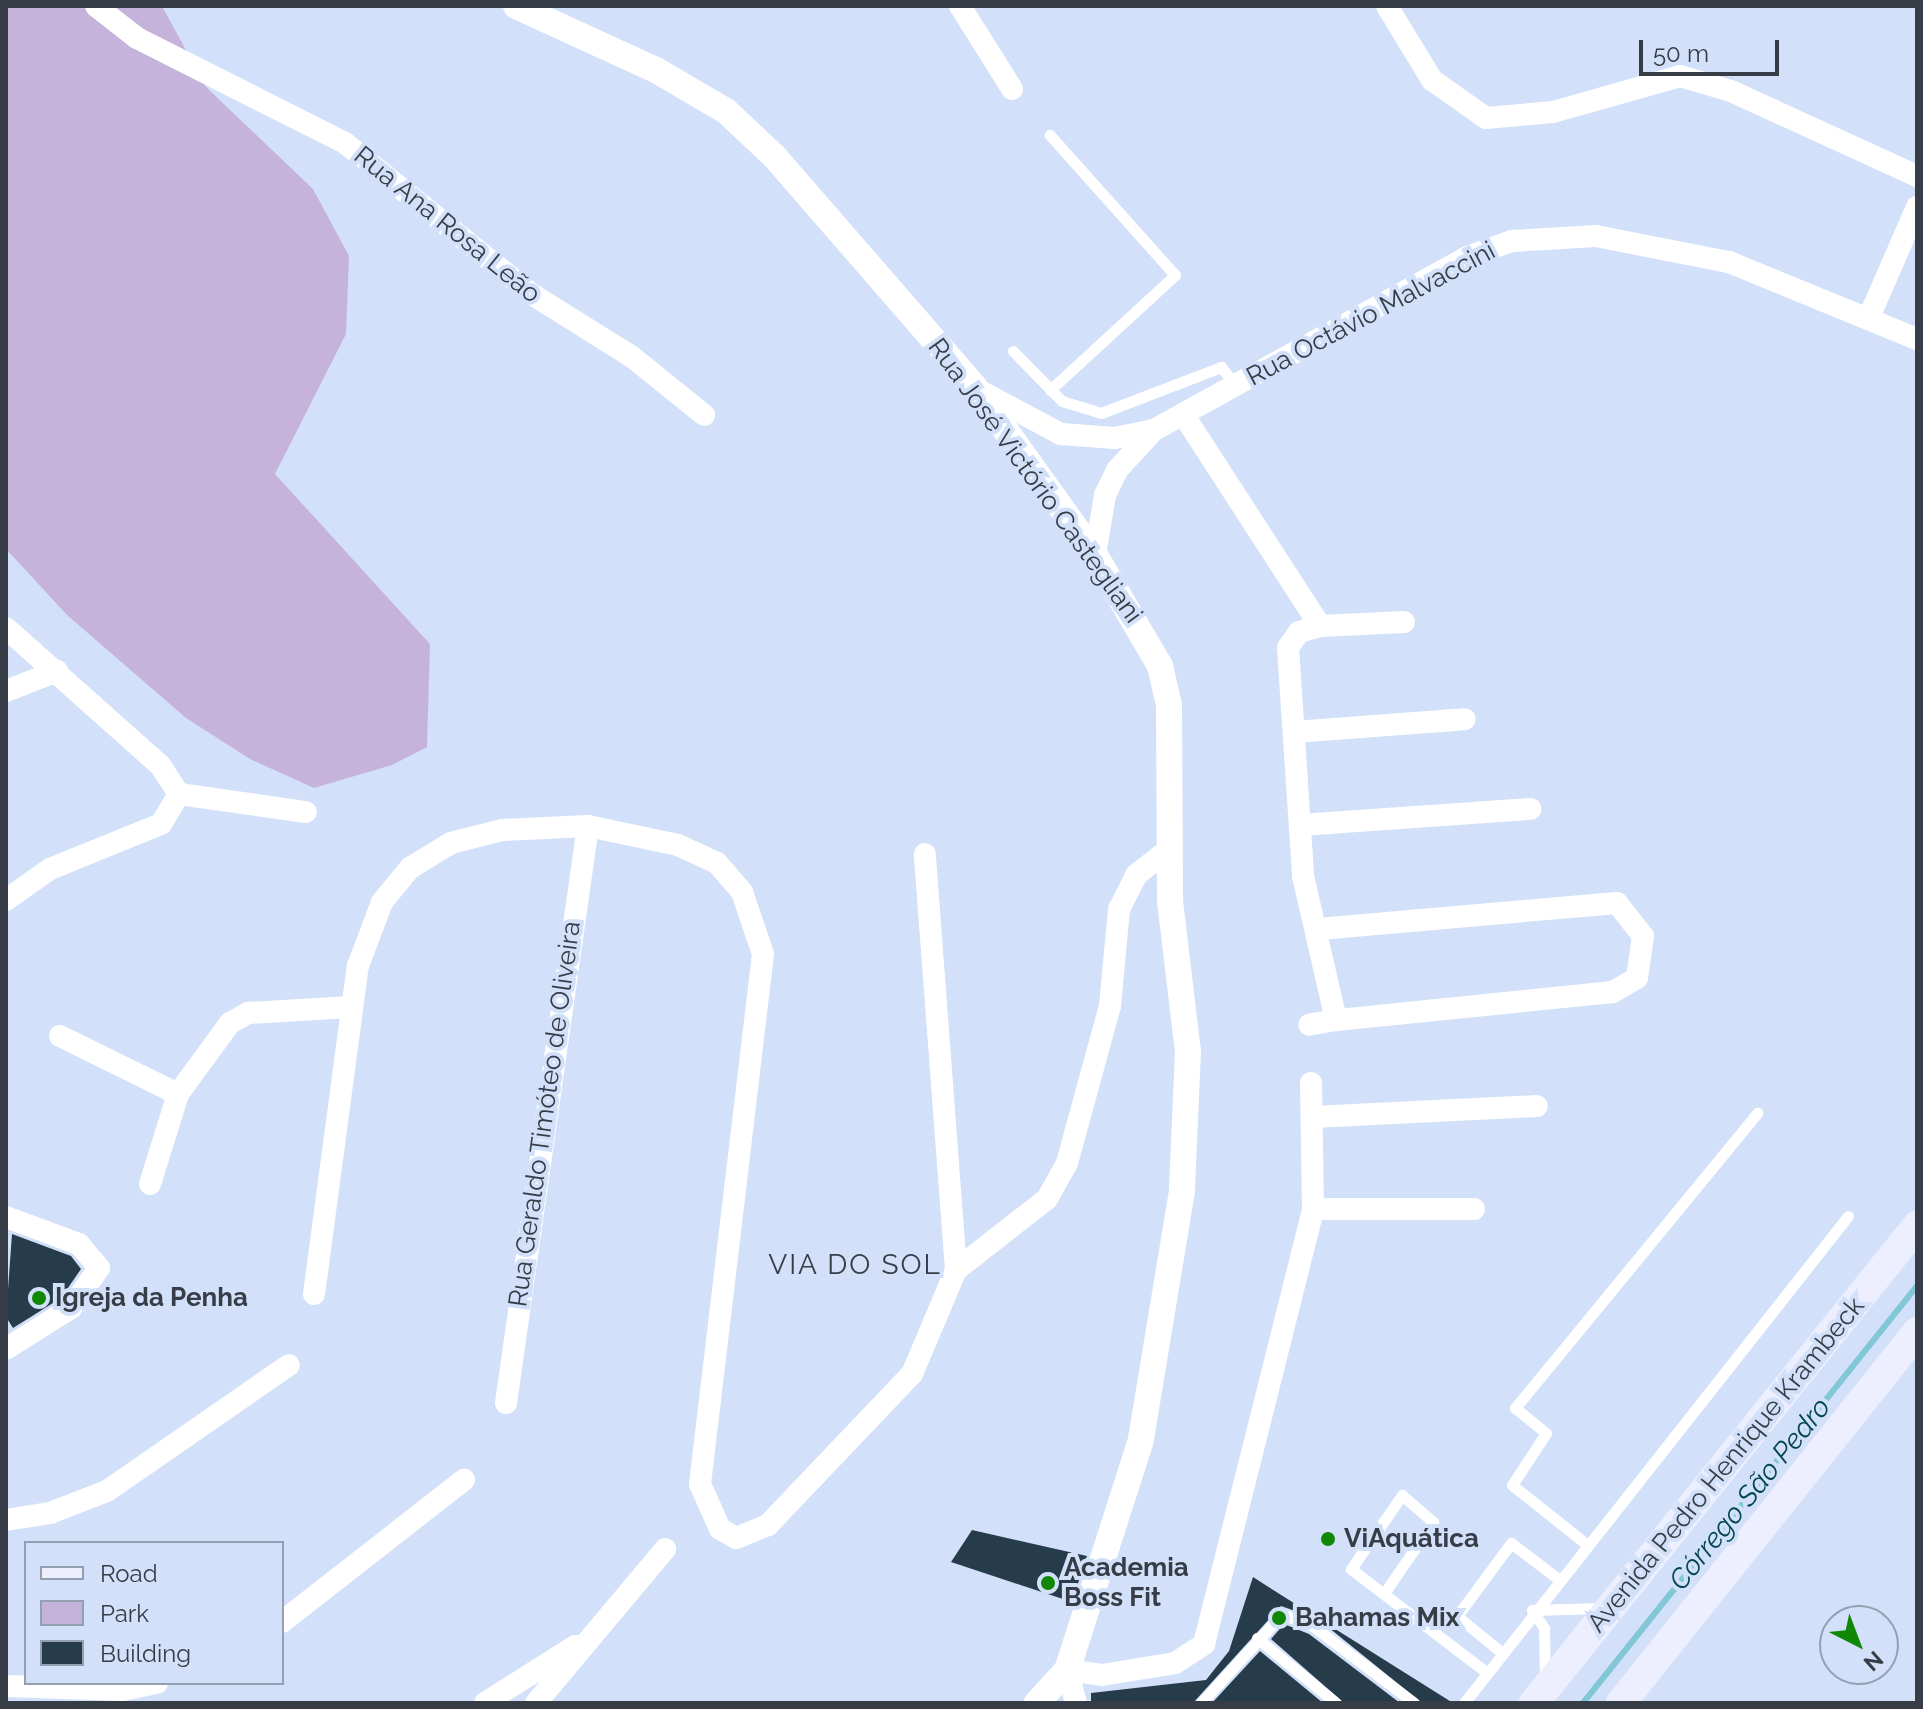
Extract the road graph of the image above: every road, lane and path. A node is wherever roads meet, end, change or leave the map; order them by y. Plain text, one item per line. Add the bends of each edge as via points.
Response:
1 (96, 6) edge
2 (518, 6) edge
3 (960, 6) edge
4 (1387, 6) edge
5 (1012, 89) dead end
6 (1050, 135) dead end
7 (1917, 176) edge
8 (1917, 207) edge
9 (1870, 315) junction
10 (1917, 339) edge
11 (1013, 351) dead end
12 (1235, 384) junction
13 (974, 386) junction
14 (1050, 390) junction
15 (1183, 414) junction
16 (704, 415) dead end
17 (1154, 430) junction
18 (1095, 555) junction
19 (1404, 622) dead end
20 (1320, 626) junction
21 (6, 628) edge
22 (57, 671) junction
23 (6, 691) edge
24 (1465, 719) dead end
25 (1294, 732) junction
26 (179, 794) junction
27 (1530, 809) dead end
28 (306, 812) dead end
29 (1300, 825) junction
30 (588, 826) junction
31 (1167, 851) junction
32 (925, 854) dead end
33 (6, 900) edge
34 (1319, 929) junction
35 (351, 1007) junction
36 (1336, 1020) junction
37 (1309, 1025) dead end
38 (60, 1036) dead end
39 (1311, 1083) dead end
40 (178, 1094) junction
41 (1537, 1106) dead end
42 (1757, 1113) dead end
43 (1313, 1117) junction
44 (150, 1184) dead end
45 (1313, 1209) junction
46 (1474, 1209) dead end
47 (1848, 1216) dead end
48 (6, 1217) edge
49 (1917, 1226) edge
50 (956, 1270) junction
51 (314, 1294) dead end
52 (1917, 1332) edge
53 (6, 1349) edge
54 (289, 1365) dead end
55 (506, 1403) dead end
56 (464, 1480) dead end
57 (6, 1520) edge
58 (1585, 1543) junction
59 (665, 1549) dead end
60 (1557, 1578) junction
61 (1385, 1592) junction
62 (1613, 1606) junction
63 (1532, 1610) junction
64 (284, 1620) edge
65 (593, 1635) junction
66 (1257, 1638) junction
67 (1501, 1652) junction
68 (1067, 1670) junction
69 (1486, 1672) junction
70 (147, 1685) edge
71 (6, 1686) edge
72 (1537, 1699) edge
73 (485, 1703) edge
74 (536, 1703) edge
75 (1037, 1703) edge
76 (1076, 1703) edge
77 (1201, 1703) edge
78 (1336, 1703) edge
79 (1414, 1703) edge
80 (1464, 1703) edge
81 (1621, 1703) edge

1 - 16 street, Rua Ana Rosa Leão via 137,38 345,143 530,293 631,356
2 - 13 street, Rua José Victório Castegliani via 656,70 726,111 774,156
3 - 5 street
4 - 7 street via 1432,80 1486,118 1553,112 1680,76 1731,91
6 - 14 lane via 1175,275
8 - 9 street
9 - 10 street, Rua Octávio Malvaccini
9 - 12 street, Rua Octávio Malvaccini via 1729,262 1560,234 1467,257
11 - 14 lane
12 - 14 lane via 1221,367 1101,413 1066,403
12 - 15 street, Rua Octávio Malvaccini
13 - 17 street, Rua Octávio Malvaccini via 1061,434 1115,438
13 - 18 street, Rua José Victório Castegliani
15 - 17 street, Rua Octávio Malvaccini
15 - 20 street
17 - 18 street, Rua Octávio Malvaccini via 1105,495
18 - 31 street, Rua José Victório Castegliani via 1143,630 1166,692
19 - 20 street
20 - 25 street via 1299,632 1288,648
21 - 22 street
22 - 23 street
22 - 26 street via 160,765
24 - 25 street
25 - 29 street
26 - 28 street
26 - 33 street via 161,824 50,869
27 - 29 street
29 - 34 street via 1309,913
30 - 35 street via 502,830 451,843 410,868 373,924
30 - 50 street via 678,845 717,863 742,892 763,954 702,1443 700,1484 720,1529 736,1538 768,1525 871,1422 925,1351
30 - 55 street, Rua Geraldo Timóteo de Oliveira
31 - 50 street via 1136,875 1119,909 1110,1006 1067,1163 1047,1199
31 - 68 street, Rua José Victório Castegliani via 1188,1051 1182,1191 1141,1440
32 - 50 street
34 - 36 street
34 - 36 street via 1617,903 1643,936 1637,978 1613,992
35 - 40 street via 248,1013 211,1042
35 - 51 street
36 - 37 street
38 - 40 street
39 - 43 street
40 - 44 street
41 - 43 street
42 - 58 lane via 1515,1408 1546,1433 1512,1485
43 - 45 street
45 - 46 street
45 - 68 street via 1204,1644 1175,1663 1102,1675
47 - 58 lane
48 - 53 street via 79,1244 99,1268 71,1308
49 - 62 main road, Avenida Pedro Henrique Krambeck
52 - 81 main road
54 - 57 street via 107,1491 50,1513
56 - 64 street
58 - 60 lane
59 - 65 street
60 - 63 lane
60 - 67 lane via 1511,1543 1457,1616
61 - 61 lane via 1349,1563 1402,1495 1433,1522
61 - 69 lane
62 - 63 lane via 1566,1614
62 - 72 main road, Avenida Pedro Henrique Krambeck
63 - 67 lane
63 - 72 lane via 1546,1642
65 - 73 street
65 - 74 street
66 - 77 lane
66 - 78 lane
66 - 79 lane via 1273,1617 1300,1618
67 - 69 lane
68 - 75 street
68 - 76 street
69 - 80 lane
70 - 71 street via 123,1690

